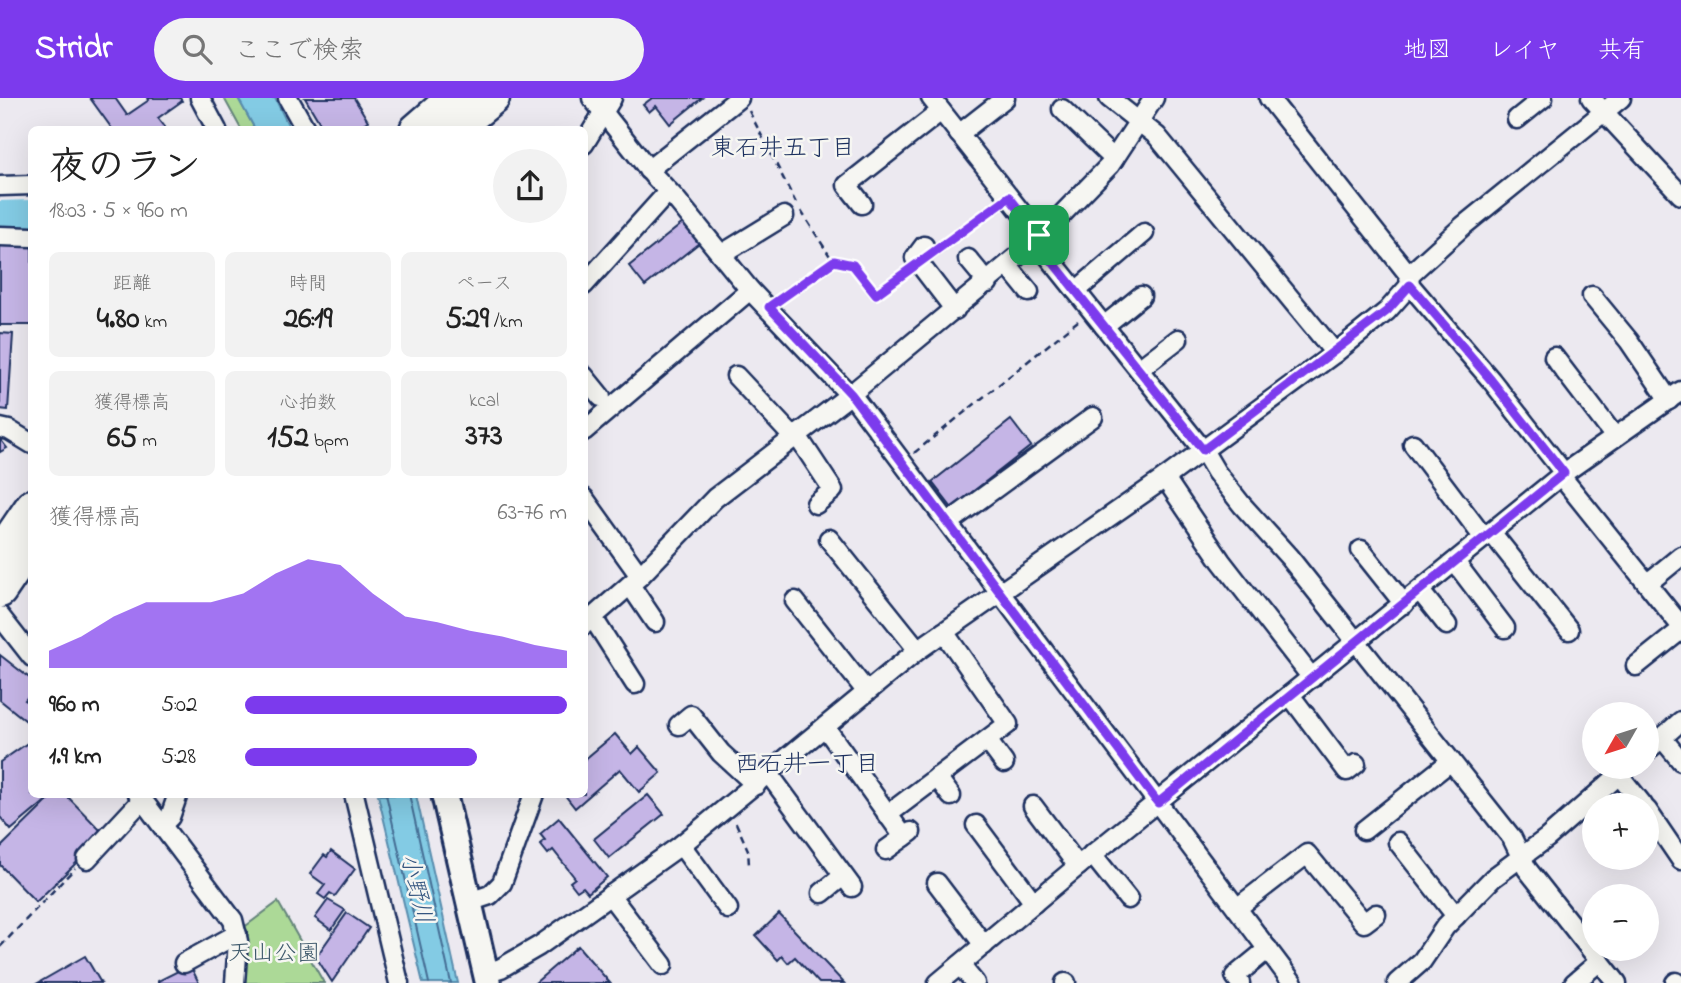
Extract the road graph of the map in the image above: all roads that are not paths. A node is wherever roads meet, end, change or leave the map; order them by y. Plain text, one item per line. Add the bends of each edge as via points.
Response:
1 (200, 98) edge
2 (288, 98) edge
3 (453, 98) edge
4 (493, 98) edge
5 (1005, 98) edge
6 (1110, 98) edge
7 (1154, 98) edge
8 (1270, 98) edge
9 (1543, 98) edge
10 (1591, 98) edge
11 (1621, 98) edge
12 (603, 102) edge
13 (744, 104) edge
14 (936, 104) edge
15 (1062, 109) dead end
16 (1604, 114) junction
17 (1517, 119) dead end
18 (1138, 122) junction
19 (215, 126) edge
20 (304, 126) edge
21 (421, 126) edge
22 (459, 126) edge
23 (959, 134) junction
24 (588, 136) edge
25 (1114, 159) junction
26 (648, 170) junction
27 (28, 185) edge
28 (0, 186) edge
29 (668, 192) junction
30 (1681, 195) edge
31 (862, 204) dead end
32 (784, 216) dead end
33 (1144, 233) dead end
34 (0, 236) edge
35 (28, 237) edge
36 (1038, 238) junction
37 (722, 254) junction
38 (922, 255) road end
39 (968, 259) dead end
40 (1008, 266) junction
41 (1409, 280) junction
42 (588, 281) edge
43 (988, 283) junction
44 (751, 290) junction
45 (1076, 291) junction
46 (1029, 292) dead end
47 (1141, 296) dead end
48 (1592, 296) dead end
49 (955, 310) junction
50 (1104, 326) junction
51 (1178, 339) dead end
52 (1335, 353) junction
53 (1554, 357) dead end
54 (1139, 369) junction
55 (736, 376) dead end
56 (588, 381) edge
57 (850, 393) junction
58 (1675, 396) edge
59 (601, 397) dead end
60 (1093, 417) dead end
61 (0, 428) edge
62 (588, 428) edge
63 (794, 435) junction
64 (1615, 437) junction
65 (28, 442) edge
66 (1203, 450) junction
67 (1414, 455) dead end
68 (1563, 475) junction
69 (1165, 478) junction
70 (816, 504) dead end
71 (588, 505) edge
72 (28, 512) edge
73 (949, 522) junction
74 (1488, 535) junction
75 (829, 539) dead end
76 (28, 550) edge
77 (1361, 550) dead end
78 (0, 553) edge
79 (1681, 556) edge
80 (1455, 562) junction
81 (635, 581) junction
82 (1648, 583) junction
83 (0, 591) edge
84 (1420, 591) junction
85 (1002, 592) junction
86 (795, 601) dead end
87 (1404, 604) junction
88 (0, 616) edge
89 (589, 622) edge
90 (655, 622) dead end
91 (1447, 625) dead end
92 (1505, 628) dead end
93 (1681, 628) edge
94 (1569, 630) dead end
95 (944, 632) junction
96 (1357, 642) junction
97 (918, 650) junction
98 (28, 652) edge
99 (1636, 666) dead end
100 (1312, 678) junction
101 (635, 684) dead end
102 (866, 691) junction
103 (1290, 695) junction
104 (1681, 721) edge
105 (679, 725) dead end
106 (825, 727) junction
107 (1662, 738) junction
108 (987, 740) junction
109 (1659, 741) edge
110 (1451, 761) junction
111 (1681, 761) edge
112 (1004, 763) dead end
113 (1356, 764) dead end
114 (937, 777) junction
115 (762, 779) junction
116 (1615, 779) edge
117 (951, 796) dead end
118 (139, 798) edge
119 (141, 798) edge
120 (177, 798) edge
121 (355, 798) edge
122 (450, 798) edge
123 (533, 798) edge
124 (1158, 803) junction
125 (1033, 806) dead end
126 (887, 815) junction
127 (162, 825) junction
128 (976, 825) dead end
129 (1659, 828) edge
130 (1364, 830) dead end
131 (1398, 842) dead end
132 (681, 845) junction
133 (886, 850) dead end
134 (1092, 854) junction
135 (1522, 856) junction
136 (87, 859) road end
137 (1681, 860) edge
138 (1078, 866) junction
139 (937, 883) dead end
140 (822, 893) dead end
141 (610, 895) junction
142 (1128, 899) dead end
143 (469, 902) junction
144 (1034, 903) junction
145 (1237, 908) junction
146 (728, 909) dead end
147 (1376, 914) dead end
148 (1456, 916) junction
149 (237, 934) junction
150 (1582, 938) edge
151 (984, 945) junction
152 (1268, 949) junction
153 (1600, 961) joint
154 (184, 963) dead end
155 (663, 965) dead end
156 (960, 965) junction
157 (486, 978) edge
158 (235, 983) edge
159 (399, 983) edge
160 (937, 983) edge
161 (975, 983) edge
162 (1240, 983) edge
163 (1293, 983) edge
164 (1397, 983) edge
165 (1574, 983) edge
166 (1617, 983) edge

1 - 19 street
2 - 20 street
3 - 21 highway
4 - 22 highway
5 - 23 street
6 - 18 street
7 - 18 street
8 - 41 street
9 - 17 street
10 - 16 street
11 - 16 street
12 - 24 street
12 - 26 street
13 - 26 street
14 - 23 street
14 - 31 street via 847,185
15 - 25 street
16 - 30 street
16 - 41 street via 1463,226
18 - 25 street
18 - 52 street via 1157,136
23 - 36 street
25 - 36 street
26 - 29 street
27 - 28 street
29 - 37 street
29 - 42 street
32 - 37 street
33 - 45 street via 1130,256
34 - 35 street
36 - 40 street
36 - 45 street
37 - 44 street
38 - 49 street
39 - 43 street
40 - 43 street
40 - 46 street
41 - 52 street via 1387,311
41 - 68 street
43 - 49 street
44 - 57 street
44 - 62 street
45 - 50 street
47 - 50 street
48 - 58 street
49 - 57 street
50 - 54 street
51 - 54 street
52 - 66 street
53 - 64 street
54 - 66 street
55 - 63 street
56 - 59 street
57 - 63 street
57 - 73 street
58 - 64 street
60 - 73 street
61 - 65 street
63 - 70 street via 833,491
63 - 81 street via 715,498
64 - 68 street
66 - 69 street
66 - 96 street via 1242,505
67 - 74 street
68 - 74 street
68 - 82 street
69 - 85 street
69 - 100 street via 1221,561
71 - 81 street
72 - 78 highway
73 - 85 street
74 - 80 street
74 - 94 street
75 - 97 street
76 - 83 highway
77 - 87 street
79 - 82 street
80 - 84 street
80 - 92 street
81 - 89 street
81 - 90 street
82 - 93 street
84 - 87 street
84 - 91 street
85 - 95 street
85 - 124 street
86 - 102 street
87 - 96 street
88 - 98 street
89 - 101 street
93 - 99 street
95 - 97 street
95 - 108 street via 1009,724
96 - 100 street
96 - 110 street
97 - 102 street
100 - 103 street
102 - 106 street
103 - 113 street via 1347,771
103 - 124 street
104 - 107 street
105 - 115 street via 691,715 721,753
106 - 115 street
106 - 126 street
107 - 109 street
107 - 111 street
108 - 112 street
108 - 114 street
110 - 130 street
110 - 135 street
114 - 117 street
114 - 126 street
115 - 132 street
115 - 140 street via 847,882
116 - 135 street
118 - 136 street
119 - 127 street
120 - 127 street
121 - 159 street
122 - 143 street
123 - 143 street via 502,883 490,895
124 - 134 street
124 - 145 street
125 - 138 street
126 - 133 street via 908,834
127 - 149 street via 224,905
128 - 144 street
129 - 137 street
131 - 148 street
132 - 141 street
132 - 146 street
134 - 138 street
134 - 142 street
135 - 148 street
135 - 150 street via 1527,869
138 - 144 street
139 - 151 street
141 - 155 street
141 - 157 street
143 - 157 street
144 - 151 street
145 - 147 street via 1307,854 1364,923
145 - 152 street
148 - 164 street via 1422,961
149 - 154 street
149 - 158 street
151 - 156 street
152 - 162 street via 1235,976
152 - 163 street
153 - 165 street
153 - 166 street
156 - 160 street
156 - 161 street

